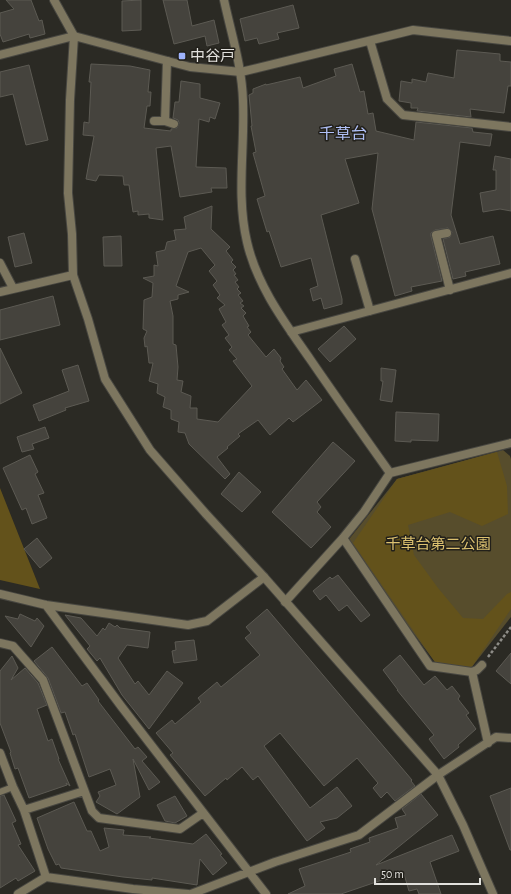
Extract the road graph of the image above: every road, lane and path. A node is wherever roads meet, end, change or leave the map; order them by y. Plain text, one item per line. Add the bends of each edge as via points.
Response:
1 (54, 0) edge
2 (224, 0) edge
3 (74, 36) junction
4 (370, 41) junction
5 (511, 41) edge
6 (0, 55) edge
7 (167, 61) junction
8 (241, 72) junction
9 (154, 121) dead end
10 (165, 121) junction
11 (174, 124) dead end
12 (511, 127) edge
13 (447, 233) dead end
14 (355, 259) dead end
15 (0, 263) edge
16 (511, 273) edge
17 (73, 275) junction
18 (14, 288) junction
19 (450, 290) junction
20 (0, 292) edge
21 (370, 311) junction
22 (291, 332) junction
23 (511, 442) edge
24 (390, 473) junction
25 (343, 538) junction
26 (264, 577) junction
27 (0, 594) edge
28 (285, 602) junction
29 (46, 605) junction
30 (511, 627) edge
31 (0, 643) edge
32 (482, 665) joint
33 (472, 672) junction
34 (511, 738) edge
35 (488, 743) junction
36 (0, 753) edge
37 (438, 775) junction
38 (13, 787) junction
39 (84, 791) junction
40 (0, 792) edge
41 (24, 810) junction
42 (203, 813) junction
43 (250, 872) junction
44 (46, 877) junction
45 (132, 892) edge
46 (18, 894) edge
47 (190, 894) edge
48 (266, 894) edge
49 (493, 894) edge

1 - 3 street
2 - 8 street
3 - 6 street
3 - 7 street
3 - 17 street via 68,193
4 - 5 street via 413,30
4 - 8 street
4 - 12 street via 387,99 403,116
7 - 8 street via 190,67
7 - 10 street
8 - 22 street via 241,211 247,243 259,277
9 - 10 street
10 - 11 street
13 - 19 street via 436,235
14 - 21 street
15 - 18 street
16 - 19 street
17 - 18 street
17 - 26 street via 105,378 150,450
18 - 20 street
19 - 21 street
21 - 22 street
22 - 24 street
23 - 24 street
24 - 25 street
25 - 28 street
25 - 33 street via 430,666
26 - 28 street
26 - 29 street via 207,621 188,625
27 - 29 street
28 - 37 street
29 - 42 street
30 - 32 path
31 - 39 street via 13,646 43,680
32 - 33 street
33 - 35 street
34 - 35 street via 496,737
35 - 37 street
36 - 38 street
37 - 43 street via 359,835
37 - 49 street
38 - 40 lane
38 - 41 street
39 - 41 street
39 - 42 street via 92,811 99,818 180,829
41 - 44 street
42 - 43 street
43 - 47 street
43 - 48 street
44 - 45 street
44 - 46 street
45 - 47 street

